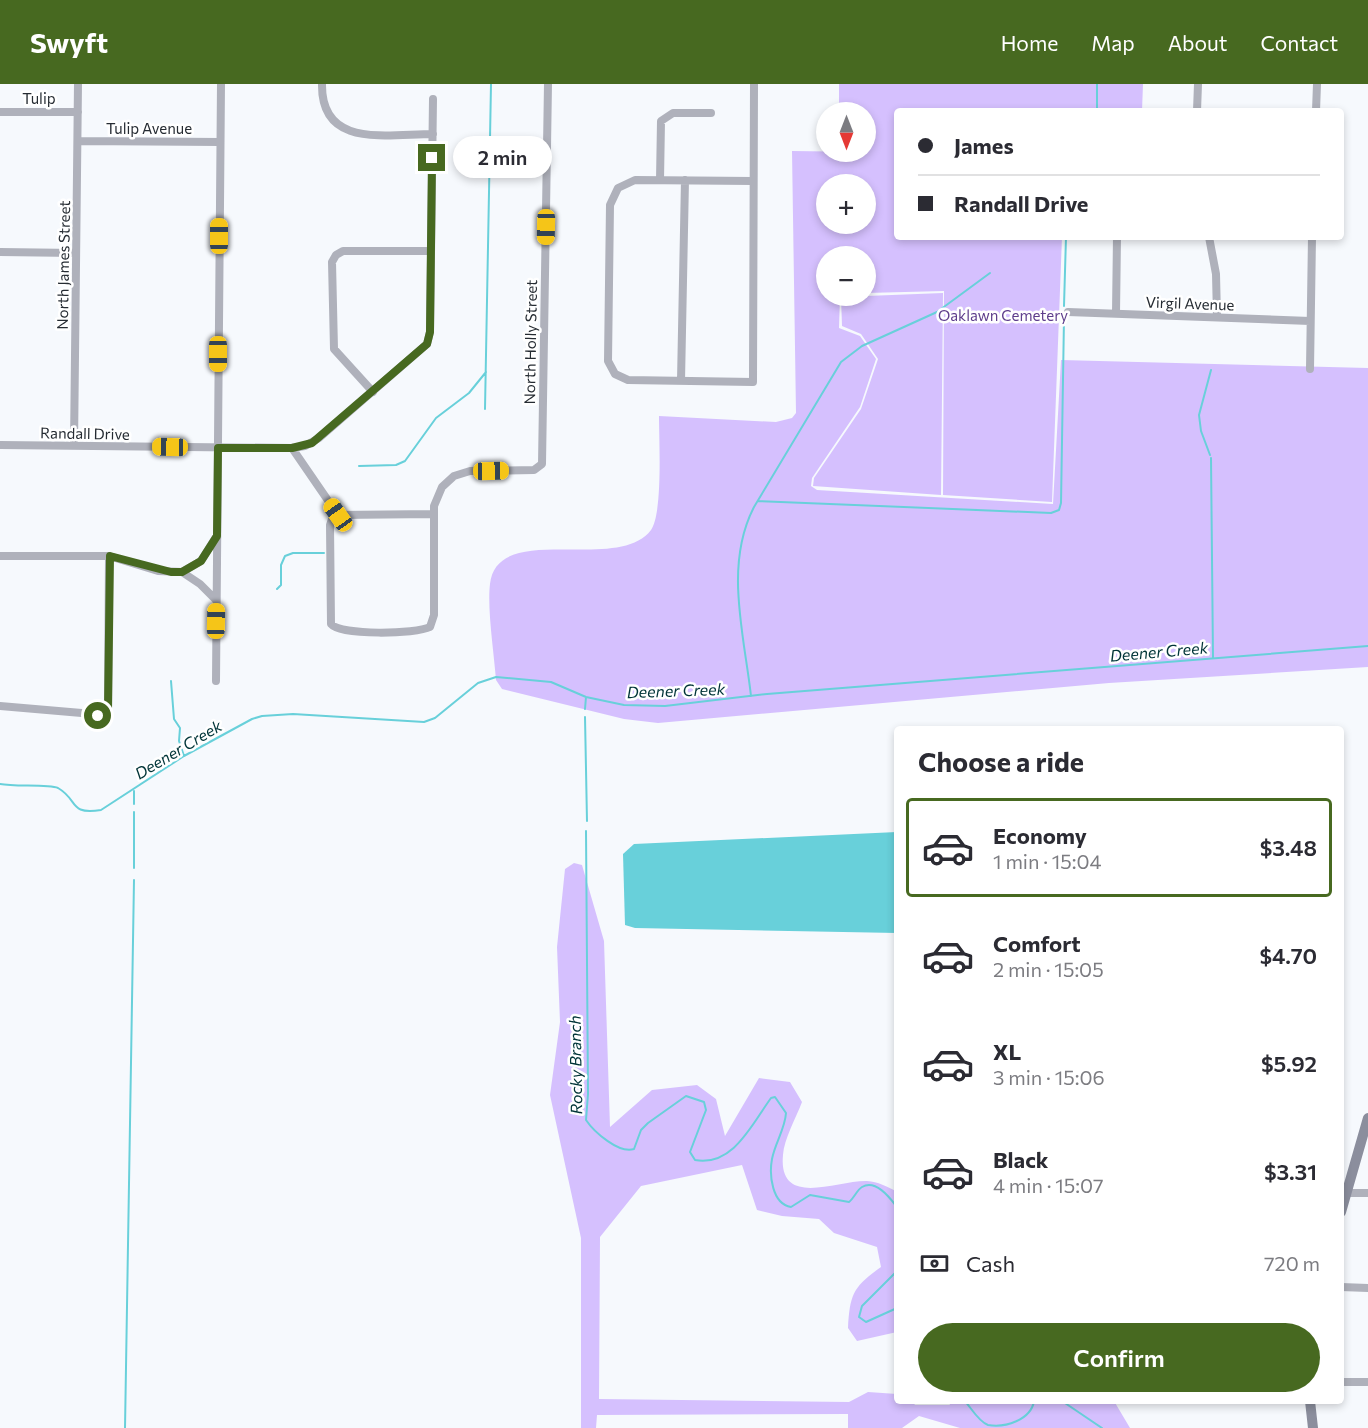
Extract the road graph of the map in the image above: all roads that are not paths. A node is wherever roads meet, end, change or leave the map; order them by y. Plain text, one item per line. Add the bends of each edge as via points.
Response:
1 (78, 84) edge
2 (221, 84) edge
3 (322, 84) edge
4 (548, 84) edge
5 (754, 84) edge
6 (1198, 84) edge
7 (1317, 84) edge
8 (433, 99) dead end
9 (1197, 108) edge
10 (1316, 108) edge
11 (0, 112) edge
12 (78, 112) junction
13 (711, 113) dead end
14 (433, 134) junction
15 (78, 141) junction
16 (220, 142) junction
17 (660, 180) junction
18 (685, 180) junction
19 (753, 181) junction
20 (1117, 240) edge
21 (1210, 240) edge
22 (1312, 240) edge
23 (431, 251) junction
24 (0, 252) edge
25 (76, 254) junction
26 (1068, 312) dead end
27 (1116, 313) junction
28 (1216, 317) junction
29 (1310, 321) junction
30 (1310, 369) dead end
31 (681, 381) junction
32 (373, 392) junction
33 (0, 445) edge
34 (74, 446) junction
35 (218, 448) junction
36 (292, 448) junction
37 (434, 514) junction
38 (338, 515) junction
39 (217, 536) junction
40 (0, 556) edge
41 (110, 556) junction
42 (182, 572) junction
43 (216, 600) junction
44 (216, 681) dead end
45 (0, 706) edge
46 (1368, 1119) edge
47 (1346, 1193) junction
48 (1368, 1193) edge
49 (1344, 1201) edge
50 (1344, 1287) edge
51 (1368, 1288) edge
52 (1344, 1382) edge
53 (1368, 1382) edge
54 (1310, 1404) edge
55 (1313, 1428) edge

1 - 12 street, North James Street
2 - 16 street
3 - 14 street via 325,110 333,123 348,131
4 - 37 street, North Holly Street via 542,464 534,470 470,471 454,476 442,487
5 - 19 street
6 - 9 street
7 - 10 street
8 - 14 street, Randall Drive
11 - 12 street, Tulip
12 - 15 street, North James Street
13 - 17 street via 673,113 661,121
14 - 23 street, Randall Drive
15 - 16 street, Tulip Avenue
15 - 25 street, North James Street
16 - 35 street
17 - 18 street
17 - 31 street via 626,182 618,188 610,205 608,361 615,374 628,380
18 - 19 street
18 - 31 street
19 - 31 street via 753,382
20 - 27 street
21 - 28 street via 1216,273
22 - 29 street
23 - 32 street, Randall Drive via 427,344
23 - 32 street via 343,251 332,262 334,349
24 - 25 street
25 - 34 street, North James Street
26 - 27 street, Virgil Avenue
27 - 28 street, Virgil Avenue
28 - 29 street, Virgil Avenue
29 - 30 street
32 - 36 street, Randall Drive via 312,443
33 - 34 street, Randall Drive
34 - 35 street, Randall Drive
35 - 36 street, Randall Drive
35 - 39 street
36 - 38 street
37 - 38 street
37 - 38 street via 434,615 430,627 418,631 349,632 335,629 329,618 330,525
39 - 42 street via 201,561
39 - 43 street
40 - 41 street
41 - 42 street via 158,571
41 - 45 street via 105,715
42 - 43 street
43 - 44 street
46 - 47 street
47 - 48 street
47 - 49 street
50 - 51 street
52 - 53 street
54 - 55 street

